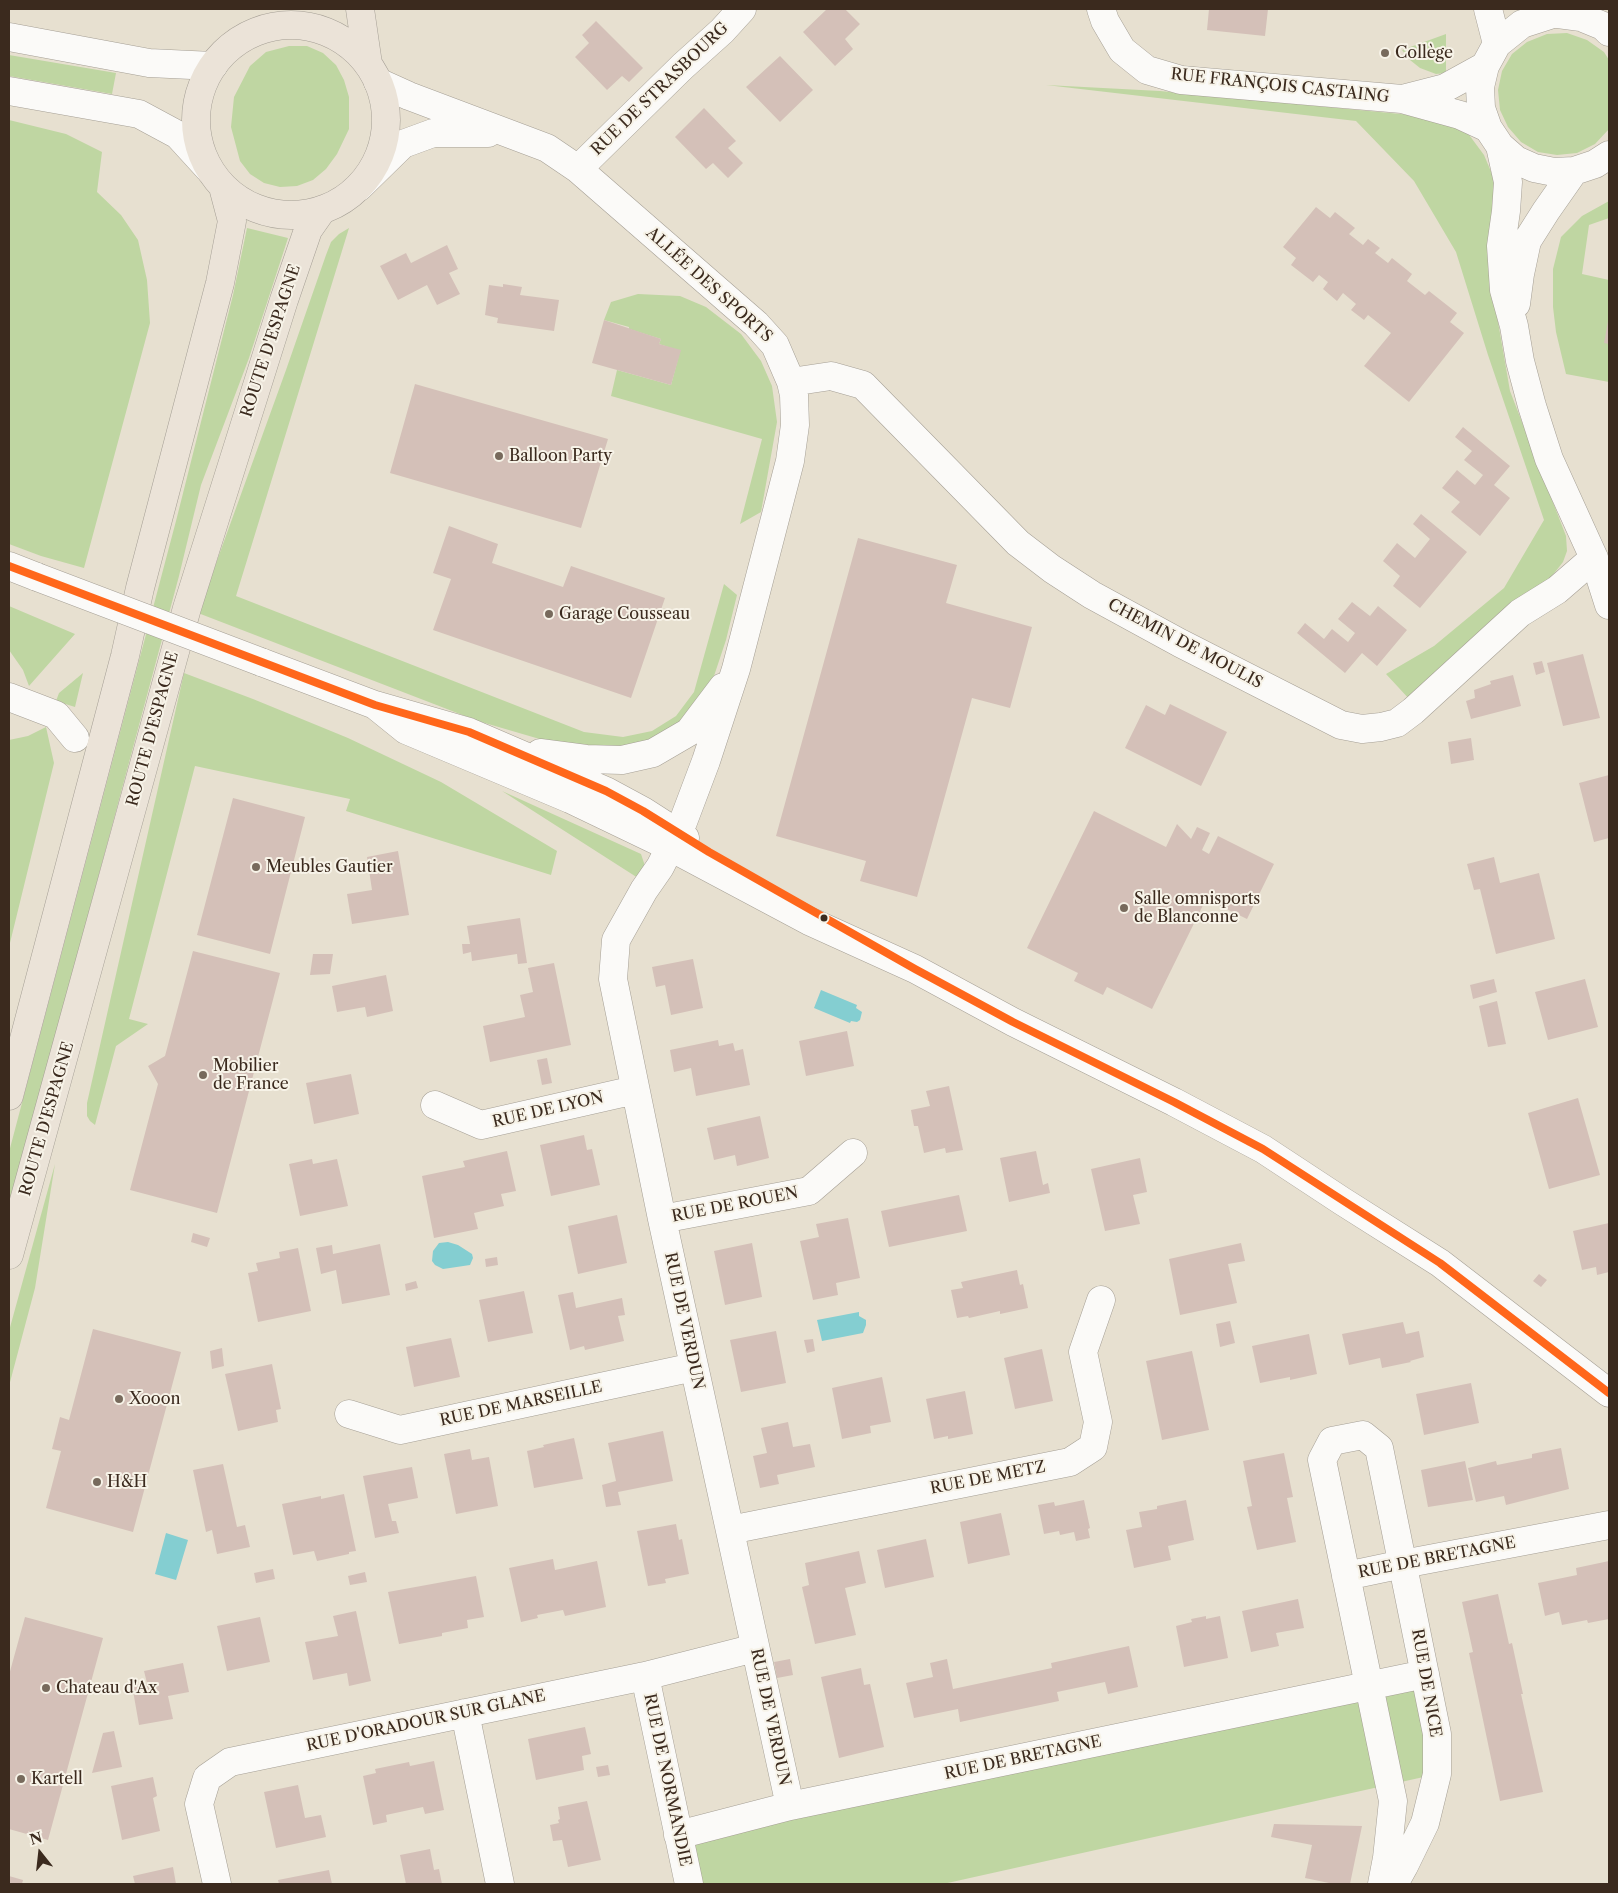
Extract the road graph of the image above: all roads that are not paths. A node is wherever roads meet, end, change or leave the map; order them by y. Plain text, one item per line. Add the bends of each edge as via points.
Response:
1 (278, 9) edge
2 (360, 9) edge
3 (742, 9) edge
4 (1101, 9) edge
5 (1488, 9) edge
6 (1541, 11) edge
7 (1609, 12) edge
8 (1582, 17) junction
9 (1609, 32) edge
10 (250, 34) junction
11 (9, 37) edge
12 (1491, 55) junction
13 (212, 66) junction
14 (373, 73) junction
15 (9, 91) edge
16 (1402, 99) junction
17 (504, 132) junction
18 (1494, 137) junction
19 (1609, 154) edge
20 (578, 169) junction
21 (1574, 171) junction
22 (216, 178) junction
23 (359, 187) junction
24 (322, 210) junction
25 (1514, 326) junction
26 (791, 382) junction
27 (1594, 558) junction
28 (9, 566) edge
29 (1609, 605) edge
30 (736, 670) junction
31 (9, 697) edge
32 (375, 705) junction
33 (469, 732) junction
34 (75, 738) dead end
35 (674, 840) junction
36 (635, 1090) junction
37 (9, 1096) edge
38 (434, 1105) dead end
39 (853, 1153) dead end
40 (662, 1220) junction
41 (9, 1255) edge
42 (1102, 1300) dead end
43 (694, 1367) junction
44 (1609, 1393) edge
45 (349, 1414) dead end
46 (1609, 1525) edge
47 (730, 1530) junction
48 (1403, 1564) junction
49 (1346, 1576) junction
50 (755, 1648) junction
51 (1425, 1674) junction
52 (645, 1676) junction
53 (1370, 1686) junction
54 (464, 1713) junction
55 (790, 1806) junction
56 (678, 1835) junction
57 (217, 1884) edge
58 (500, 1884) edge
59 (688, 1884) edge
60 (1382, 1884) edge
61 (1394, 1884) edge

1 - 10 main road
2 - 14 main road
3 - 20 street, RUE DE STRASBOURG
4 - 16 street, RUE FRANÇOIS CASTAING via 1122,50 1147,70 1182,80
5 - 12 street
6 - 8 street
6 - 12 street, RUE FRANÇOIS CASTAING via 1522,24
7 - 8 street
8 - 9 street
10 - 13 main road via 228,48
10 - 14 main road via 281,26 308,26 332,34 354,49
11 - 13 street via 149,63
12 - 16 street, RUE FRANÇOIS CASTAING via 1446,88
12 - 18 street via 1480,87 1481,108
13 - 22 main road via 200,91 196,131 201,152
14 - 17 street, ALLÉE DES SPORTS via 410,96
14 - 23 main road via 384,98 384,141 375,165
15 - 22 street via 139,114 178,135
16 - 18 street, RUE FRANÇOIS CASTAING via 1460,115
17 - 20 street, ALLÉE DES SPORTS via 547,148
17 - 23 street via 433,133 404,144
18 - 21 street, RUE FRANÇOIS CASTAING via 1516,160 1534,168
18 - 25 street via 1508,182 1500,246 1504,290
19 - 21 street via 1595,164
20 - 26 street, ALLÉE DES SPORTS via 756,324 775,345
21 - 25 street via 1528,241 1520,274
22 - 24 main road via 243,203 260,210 280,215
22 - 37 main road via 232,221 220,283
23 - 24 main road via 339,203
24 - 41 main road, ROUTE D'ESPAGNE via 308,230 284,300 187,608
25 - 27 street via 1520,361 1549,459
26 - 27 street, CHEMIN DE MOULIS via 831,376 863,385 1018,543 1052,569 1180,643 1330,720 1348,726 1362,729 1397,723 1520,613 1557,590
26 - 30 street, ALLÉE DES SPORTS via 795,425 790,461
27 - 29 street
28 - 32 street, bridge
30 - 33 street, ALLÉE DES SPORTS via 689,732 653,753 622,760 545,755
30 - 35 street, ALLÉE DES SPORTS via 706,761
31 - 34 street via 56,715
32 - 33 street
32 - 35 street via 406,730
33 - 35 street via 606,791 643,811
35 - 36 street, RUE DE VERDUN via 616,940 612,979
35 - 44 street via 809,921 915,969 1263,1149 1440,1263
36 - 38 street, RUE DE LYON via 481,1125
36 - 40 street, RUE DE VERDUN
39 - 40 street, RUE DE ROUEN via 810,1191
40 - 43 street, RUE DE VERDUN
42 - 47 street, RUE DE METZ via 1084,1352 1098,1422 1093,1447 1070,1462
43 - 45 street, RUE DE MARSEILLE via 400,1430
43 - 47 street, RUE DE VERDUN
46 - 48 street, RUE DE BRETAGNE
47 - 50 street, RUE DE VERDUN
48 - 49 street, RUE DE BRETAGNE
48 - 49 street, RUE DE NICE via 1379,1448 1363,1435 1332,1441 1322,1460
48 - 51 street, RUE DE NICE
49 - 53 street, RUE DE BRETAGNE
50 - 52 street, RUE D'ORADOUR SUR GLANE
50 - 55 street, RUE DE VERDUN
51 - 53 street, RUE DE BRETAGNE
51 - 61 street, RUE DE NICE via 1437,1734 1437,1774 1425,1823
52 - 54 street, RUE D'ORADOUR SUR GLANE
52 - 56 street, RUE DE NORMANDIE
53 - 55 street, RUE DE BRETAGNE
53 - 60 street via 1394,1801
54 - 57 street, RUE D'ORADOUR SUR GLANE via 230,1762 207,1778 200,1804
54 - 58 street
55 - 56 street, RUE DE BRETAGNE
56 - 59 street, RUE DE NORMANDIE

